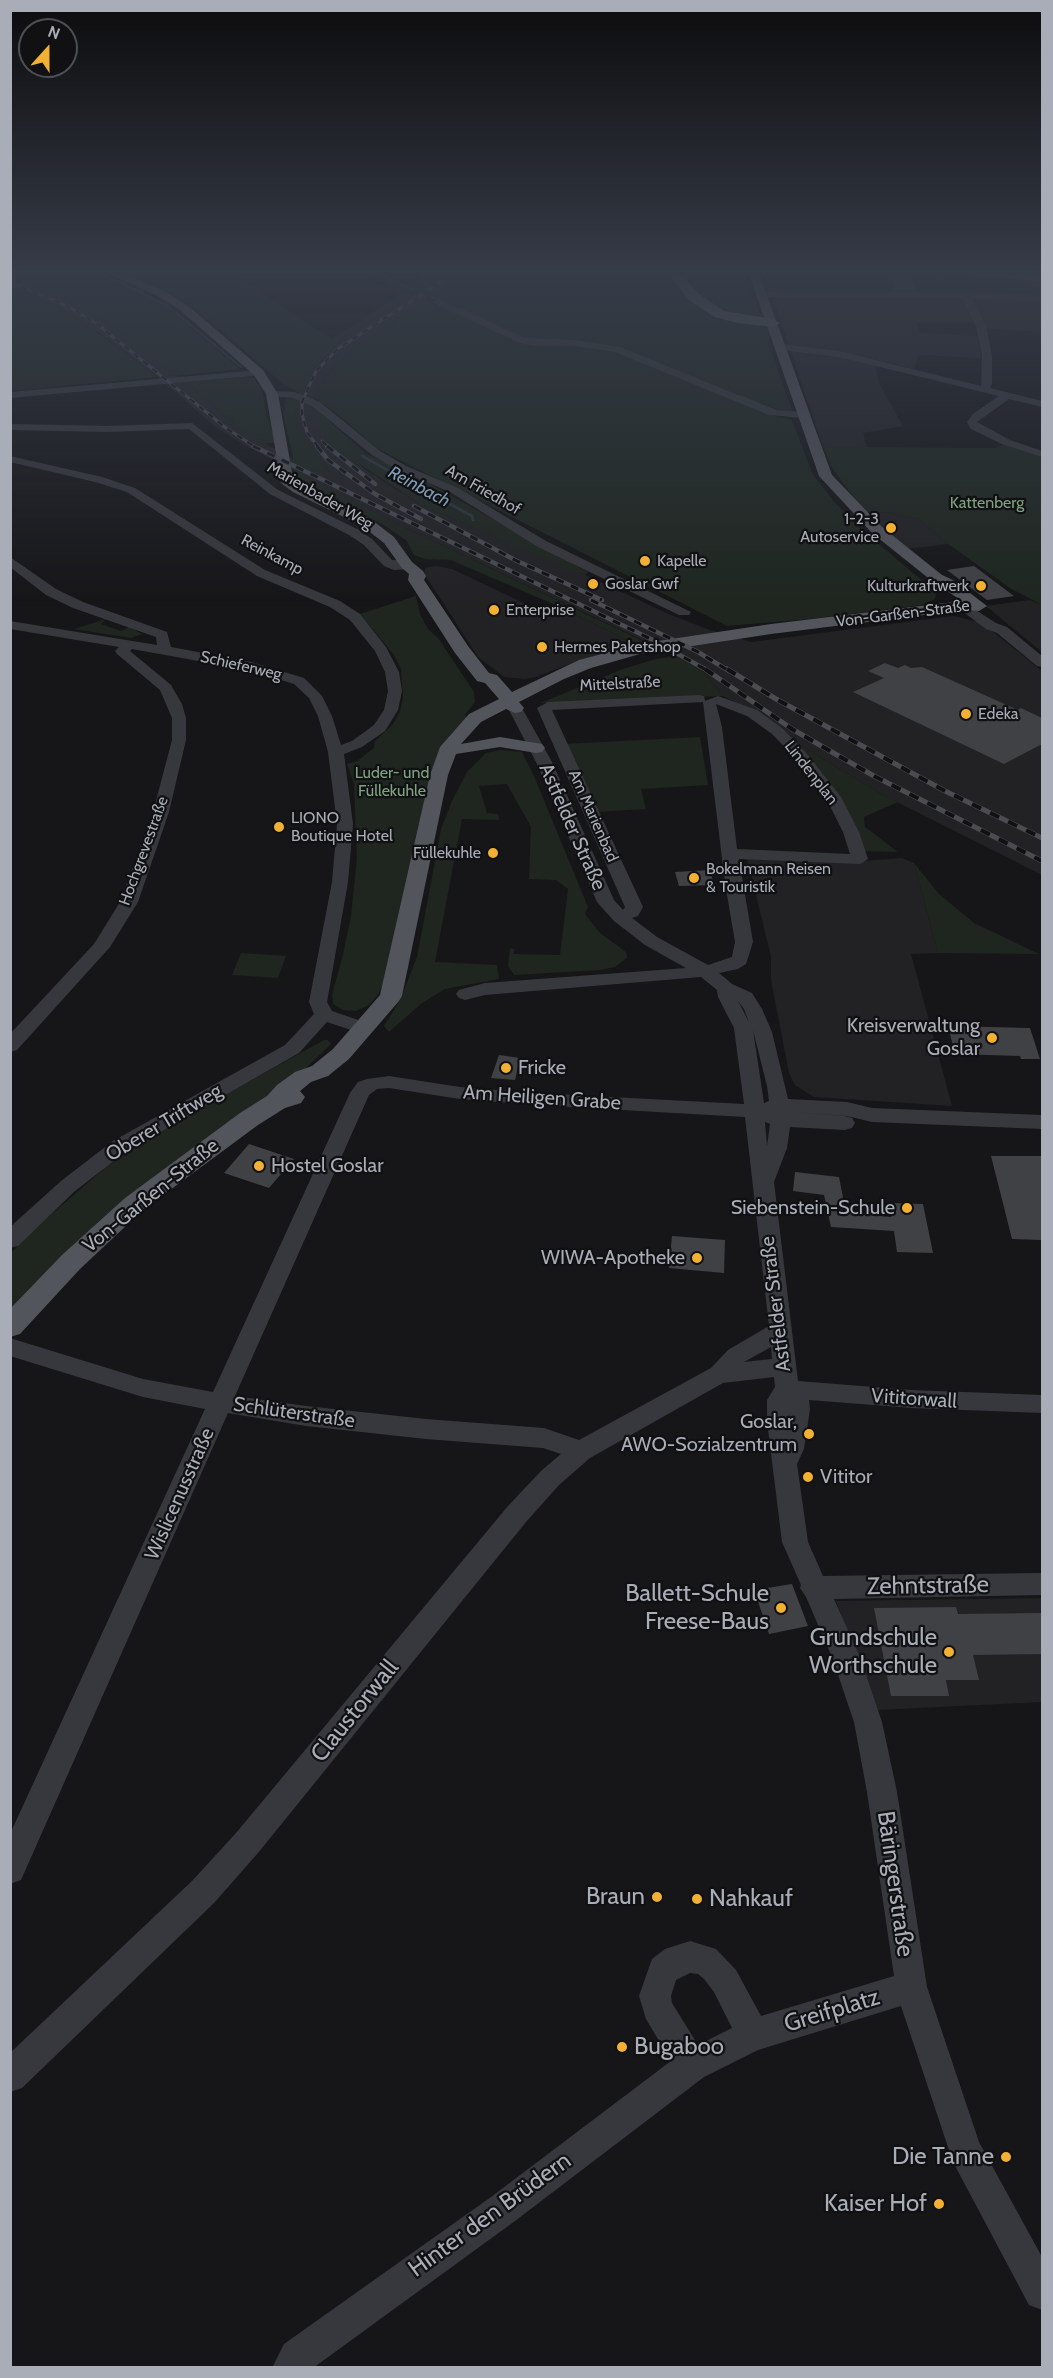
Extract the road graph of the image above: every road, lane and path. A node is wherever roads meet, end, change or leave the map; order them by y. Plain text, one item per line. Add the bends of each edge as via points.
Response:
1 (157, 382) edge
2 (265, 382) edge
3 (697, 382) edge
4 (792, 382) edge
5 (955, 382) edge
6 (987, 382) edge
7 (984, 389) junction
8 (272, 394) junction
9 (10, 395) edge
10 (1008, 395) junction
11 (1042, 404) edge
12 (803, 415) junction
13 (10, 427) edge
14 (1042, 454) edge
15 (10, 459) edge
16 (10, 561) edge
17 (406, 566) junction
18 (971, 607) junction
19 (684, 612) dead end
20 (10, 626) edge
21 (129, 644) junction
22 (165, 650) junction
23 (1042, 663) edge
24 (709, 701) junction
25 (506, 707) junction
26 (544, 708) joint
27 (536, 748) junction
28 (336, 752) junction
29 (453, 757) junction
30 (729, 854) junction
31 (620, 917) junction
32 (651, 942) junction
33 (705, 971) junction
34 (632, 978) junction
35 (726, 988) junction
36 (465, 994) dead end
37 (324, 1016) junction
38 (363, 1028) junction
39 (10, 1046) edge
40 (756, 1111) junction
41 (780, 1113) junction
42 (349, 1118) joint
43 (1042, 1122) edge
44 (764, 1182) junction
45 (10, 1240) edge
46 (10, 1327) edge
47 (780, 1330) junction
48 (10, 1347) edge
49 (719, 1374) junction
50 (786, 1378) junction
51 (221, 1403) junction
52 (1042, 1404) edge
53 (581, 1451) junction
54 (1042, 1584) edge
55 (813, 1588) junction
56 (10, 1869) edge
57 (911, 1987) junction
58 (753, 2035) junction
59 (692, 2065) junction
60 (10, 2076) edge
61 (1042, 2292) edge
62 (290, 2367) edge

1 - 9 street
2 - 8 main road, Astfelder Straße
3 - 12 street via 773,413
4 - 12 main road
5 - 7 street
6 - 7 street
7 - 10 street
8 - 17 main road, Astfelder Straße via 286,480 381,532
8 - 19 street, Am Friedhof via 296,395 316,405 376,453 402,468 454,490 542,544
10 - 11 street
10 - 14 street via 972,422 1006,442
12 - 18 main road via 826,476 859,513
13 - 17 street, Marienbader Weg via 192,426 274,492 352,532 388,563
15 - 28 street, Reinkamp via 131,490 261,573 335,604 355,617 381,650 392,672 395,691 391,710 380,728 357,744
16 - 22 street via 51,592 162,635
17 - 25 main road, Astfelder Straße via 406,575 416,580 483,677 480,681
18 - 23 street
18 - 25 main road, Von-Garßen-Straße via 654,646 585,664 533,686
20 - 21 street, Schieferweg
21 - 22 street, Schieferweg
21 - 39 street, Hochgrevestraße via 122,651 166,688 179,718 179,740 161,812 129,902 101,947
22 - 28 street, Schieferweg via 251,666 299,681 315,696
24 - 26 street, Mittelstraße via 606,702
24 - 30 street
24 - 30 street, Lindenplan via 752,713 777,731 833,797 860,859
25 - 27 street, Astfelder Straße via 532,737
25 - 29 main road, Von-Garßen-Straße
26 - 31 street, Am Marienbad via 634,907
27 - 29 main road via 500,742
27 - 31 street, Astfelder Straße via 606,902
28 - 37 street, Schieferweg via 345,824 344,850 318,1002
29 - 38 main road, Von-Garßen-Straße via 435,793 391,996
30 - 33 street via 743,951 740,960 732,965
31 - 32 street, Astfelder Straße
32 - 33 street, Astfelder Straße
32 - 34 street via 653,961
33 - 34 street
33 - 35 street, Astfelder Straße
34 - 36 street via 485,989
35 - 40 street, Astfelder Straße via 743,1028
35 - 41 street, Astfelder Straße via 745,997 759,1020 777,1086
37 - 38 street
37 - 45 street, Oberer Triftweg via 292,1049 120,1146 68,1186
38 - 46 main road, Von-Garßen-Straße via 320,1071 315,1082 276,1102 134,1204 71,1262
40 - 41 street, Am Heiligen Grabe
40 - 42 street, Am Heiligen Grabe via 460,1093 389,1082 365,1087
40 - 44 street, Astfelder Straße via 757,1149
41 - 43 street, Am Heiligen Grabe via 846,1123 872,1115
41 - 44 street, Astfelder Straße via 777,1148
42 - 51 street, Wislicenusstraße
44 - 47 street, Astfelder Straße
47 - 49 street, Claustorwall via 736,1356
47 - 50 street, Astfelder Straße
48 - 51 street, Schlüterstraße via 143,1388
49 - 50 street, Claustorwall
49 - 53 street, Claustorwall
50 - 52 street, Vititorwall via 912,1399
50 - 55 street, Bäringerstraße via 779,1400 779,1421 795,1542
51 - 53 street, Schlüterstraße via 374,1424 544,1438
51 - 56 street, Wislicenusstraße
53 - 60 street, Claustorwall via 517,1514 203,1892
54 - 55 street, Zehntstraße
55 - 57 street, Bäringerstraße via 846,1657 868,1722
57 - 58 street, Greifplatz
57 - 61 street, Bäringerstraße via 965,2150
58 - 59 street, Greifplatz
58 - 59 street via 715,1968 705,1960 676,1960 663,1970 655,1996 662,2020
59 - 62 street, Hinter den Brüdern via 503,2209 351,2316 297,2357

